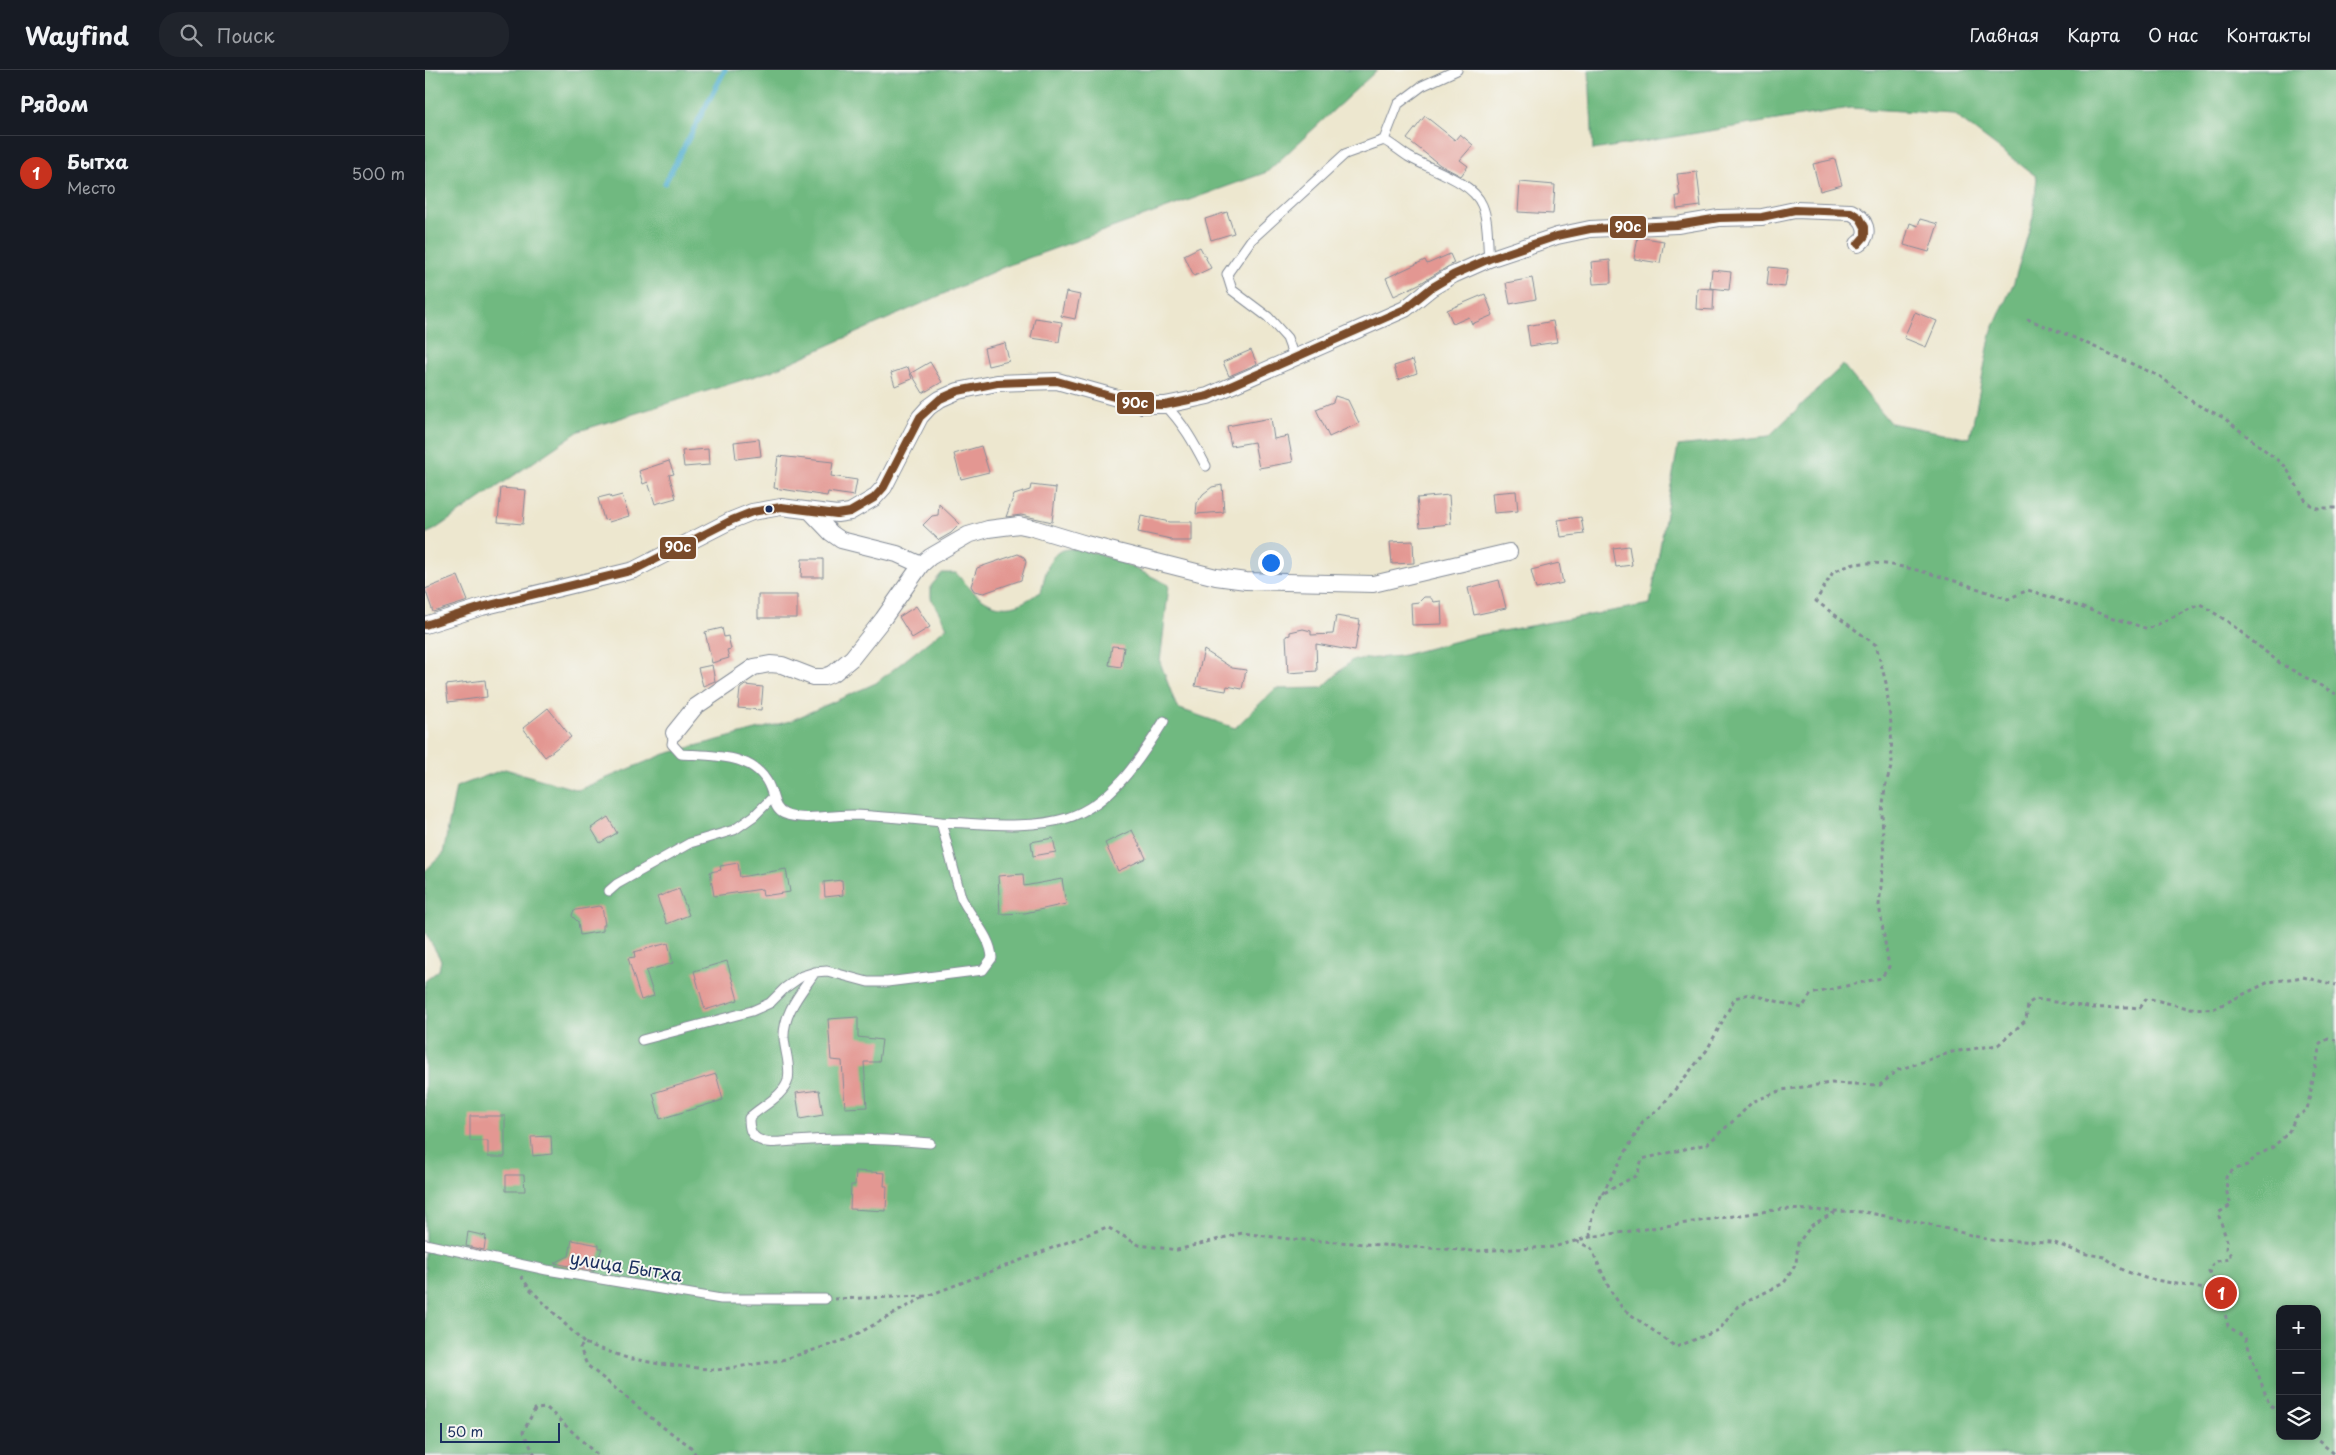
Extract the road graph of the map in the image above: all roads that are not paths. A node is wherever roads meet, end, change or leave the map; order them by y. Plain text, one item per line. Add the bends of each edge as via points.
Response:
1 (1457, 70) edge
2 (1384, 140) junction
3 (1858, 244) dead end
4 (1489, 259) junction
5 (1294, 357) junction
6 (1165, 405) junction
7 (1206, 466) dead end
8 (810, 511) junction
9 (1509, 552) dead end
10 (921, 565) junction
11 (425, 626) edge
12 (1164, 722) dead end
13 (674, 734) joint
14 (773, 797) junction
15 (941, 822) junction
16 (609, 892) dead end
17 (815, 972) junction
18 (641, 1040) dead end
19 (930, 1143) dead end
20 (425, 1244) edge
21 (825, 1299) road end

1 - 2 lane via 1422,86 1398,104
2 - 4 lane via 1477,195 1485,211
2 - 5 lane via 1345,154 1251,240 1227,274 1232,290 1268,317 1287,338
3 - 4 street via 1866,231 1858,215 1809,209 1677,225 1590,229 1557,236
4 - 5 street via 1431,288 1405,309
5 - 6 street via 1207,396
6 - 7 lane via 1191,436
6 - 8 street via 1121,401 1057,381 997,383 958,391 940,399 920,418 884,487 874,498 850,512
8 - 10 street via 841,540 897,554
8 - 11 street via 781,507 752,512 635,570 482,607
9 - 10 street via 1373,584 1246,581 1207,574 1019,525 988,529 968,536
10 - 13 street via 883,619 834,673 813,677 783,665 754,667 695,707
12 - 15 lane via 1139,760 1115,787 1091,806 1068,818 1009,825
13 - 14 lane via 672,744 681,754 723,756 748,763 766,779
14 - 15 lane via 777,808 786,815 851,815
14 - 16 lane via 734,830 690,843 617,884
15 - 17 lane via 961,898 989,943 992,958 988,965 983,970 887,982 868,982 827,971
17 - 18 lane via 802,976 770,1003 752,1011
17 - 19 lane via 785,1022 788,1081 781,1092 749,1118 752,1134 761,1141 772,1142 870,1138
20 - 21 lane, улица Бытха via 547,1270 721,1299

